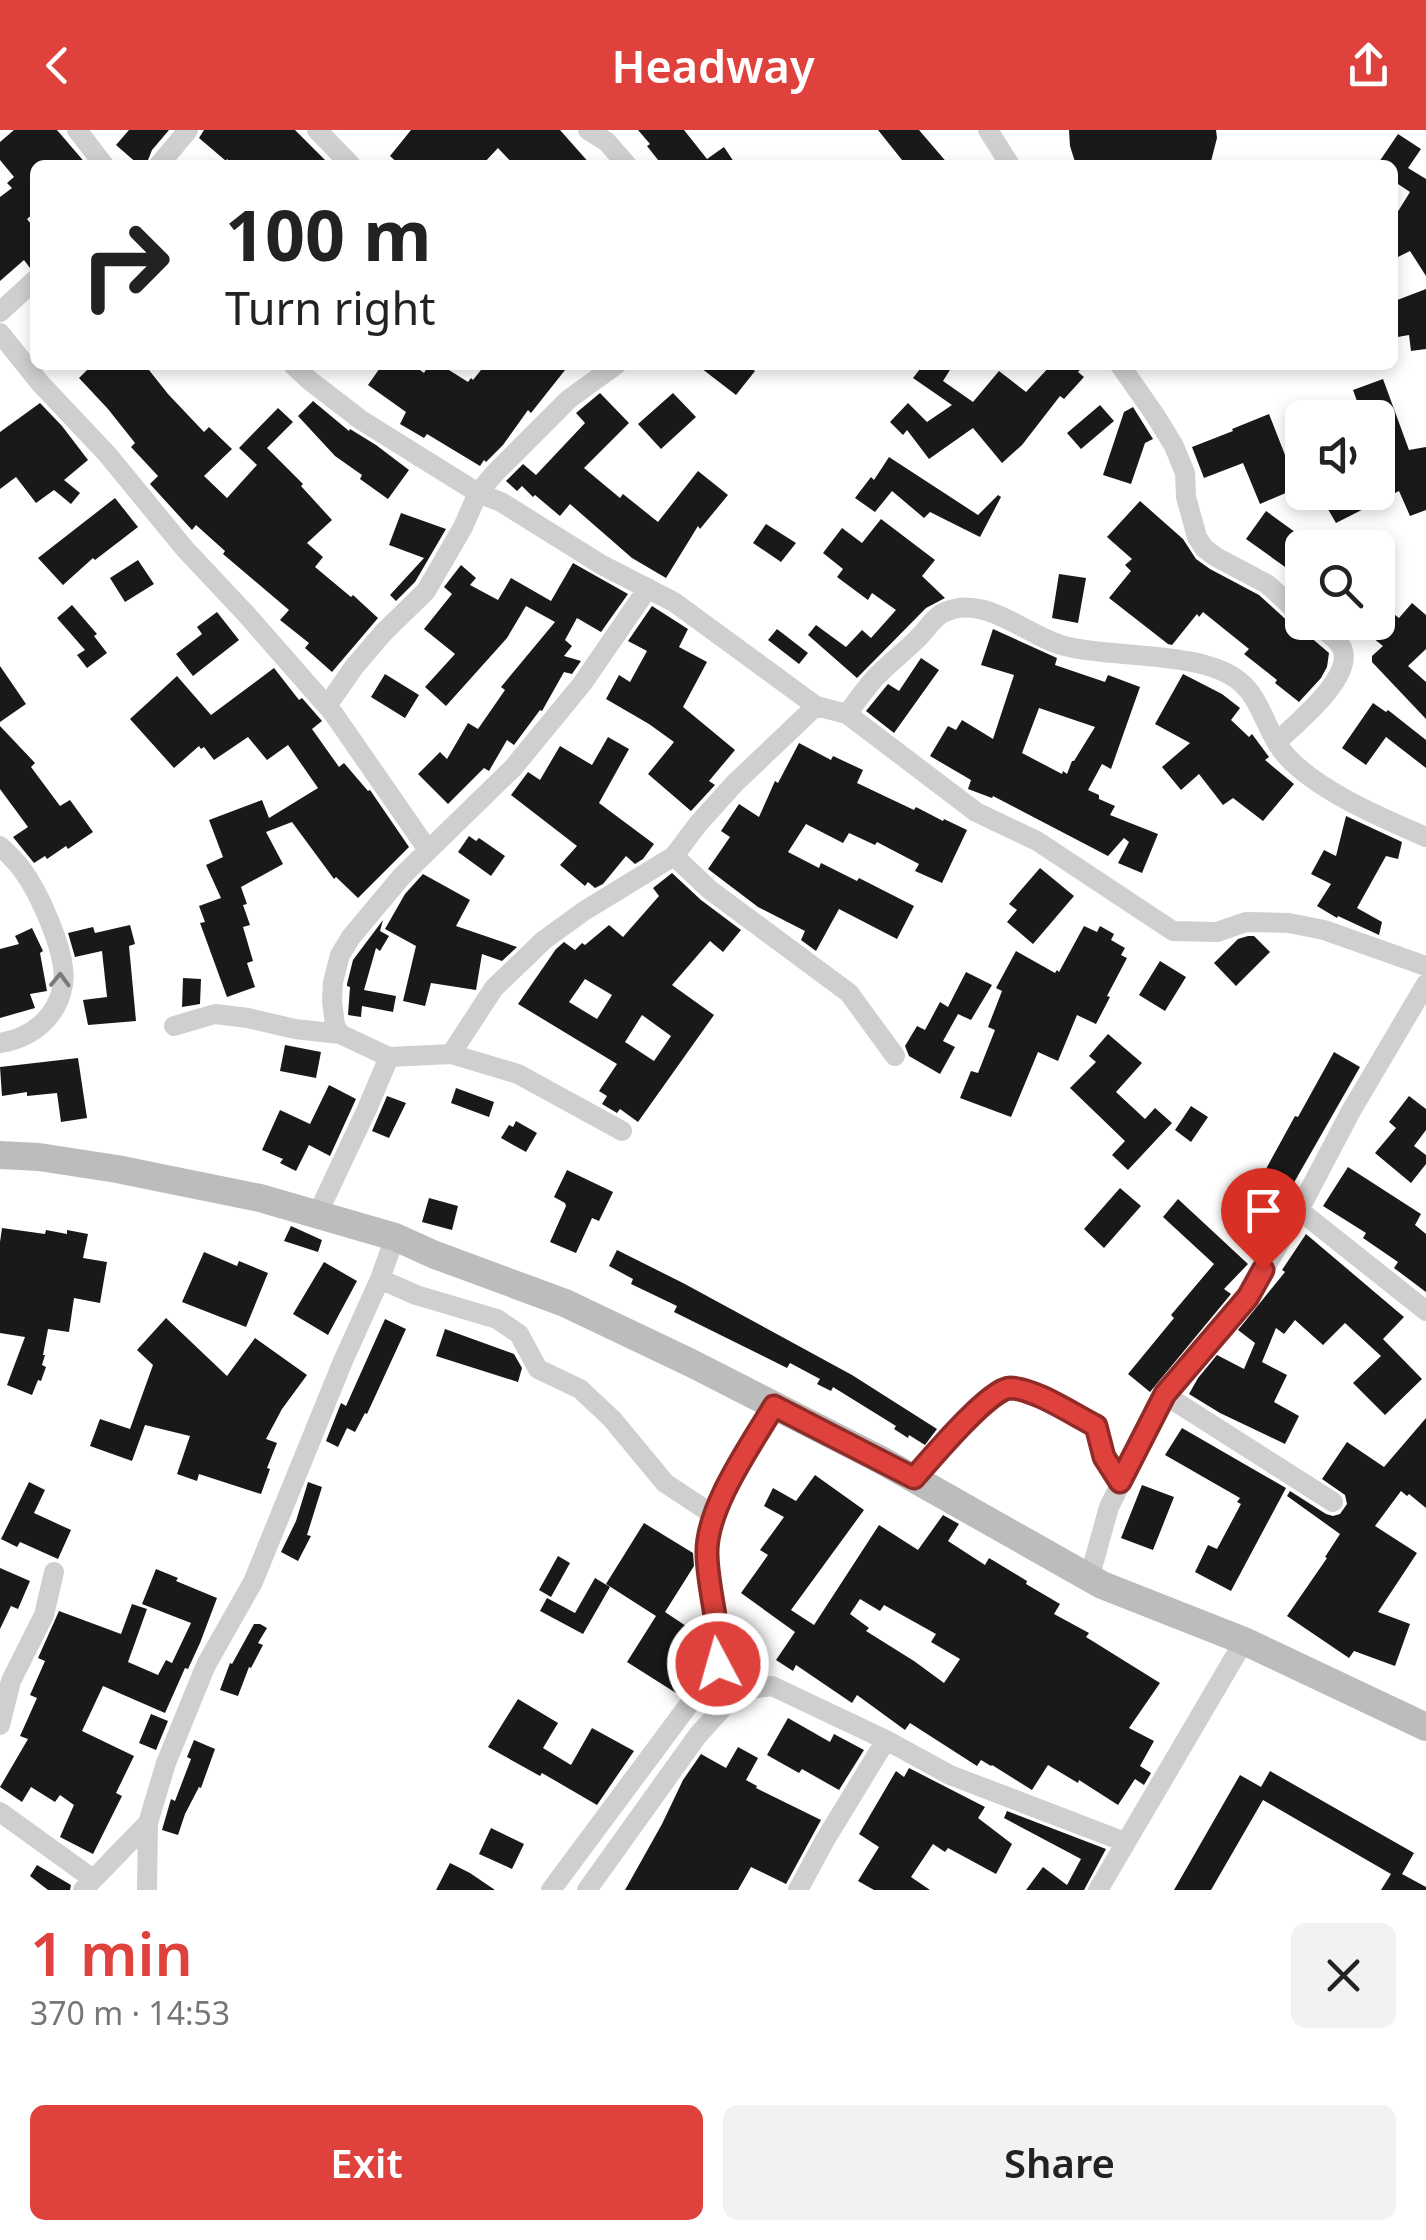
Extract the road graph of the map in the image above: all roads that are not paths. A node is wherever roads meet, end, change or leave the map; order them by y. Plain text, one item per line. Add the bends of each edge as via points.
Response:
1 (77, 130) edge
2 (188, 130) edge
3 (317, 130) edge
4 (588, 130) edge
5 (988, 130) edge
6 (100, 160) edge
7 (164, 160) edge
8 (346, 160) edge
9 (622, 160) edge
10 (1007, 160) edge
11 (30, 285) edge
12 (0, 312) edge
13 (0, 333) edge
14 (299, 370) edge
15 (609, 370) edge
16 (1123, 370) edge
17 (478, 494) junction
18 (648, 588) junction
19 (1285, 600) edge
20 (1333, 640) edge
21 (327, 706) junction
22 (816, 706) junction
23 (847, 714) junction
24 (1277, 742) junction
25 (1426, 837) edge
26 (0, 846) edge
27 (428, 850) junction
28 (674, 856) junction
29 (1426, 966) edge
30 (1426, 984) edge
31 (174, 1026) dead end
32 (340, 1034) junction
33 (0, 1043) edge
34 (451, 1054) junction
35 (895, 1056) dead end
36 (389, 1057) junction
37 (622, 1130) dead end
38 (0, 1155) edge
39 (1298, 1210) junction
40 (317, 1214) junction
41 (395, 1237) junction
42 (380, 1280) junction
43 (1426, 1311) edge
44 (1165, 1394) junction
45 (774, 1406) junction
46 (914, 1478) junction
47 (1120, 1482) junction
48 (1333, 1502) dead end
49 (715, 1516) junction
50 (54, 1572) dead end
51 (1090, 1578) junction
52 (1244, 1642) junction
53 (0, 1725) edge
54 (1426, 1727) edge
55 (886, 1740) junction
56 (0, 1812) edge
57 (148, 1823) junction
58 (1125, 1842) junction
59 (88, 1884) edge
60 (147, 1890) edge
61 (551, 1890) edge
62 (587, 1890) edge
63 (798, 1890) edge
64 (1098, 1890) edge

1 - 6 street
2 - 7 street
3 - 8 street
4 - 9 street
5 - 10 street
11 - 12 street
13 - 21 street
14 - 17 street via 361,420
15 - 17 street via 556,411
16 - 19 street via 1174,446 1204,548
17 - 18 street
17 - 21 street via 426,591
18 - 22 street
18 - 27 street via 513,768
20 - 24 street via 1344,653 1332,688
21 - 27 street
22 - 23 street
22 - 28 street via 735,783
23 - 24 street via 940,615 981,608 1066,647 1162,658 1226,674 1251,693
23 - 29 street via 976,812 1037,841 1173,931 1289,923
24 - 25 street via 1303,772
33 -> 26 street via 43,1024 64,980 42,904
27 - 32 street via 340,955 332,1001
28 - 34 street via 544,940 494,988
28 - 35 street via 849,992
30 - 39 street
31 - 32 street via 215,1014
32 - 36 street
34 - 36 street
34 - 37 street via 518,1074
36 - 40 street
38 - 40 main road via 190,1182
39 - 43 street
39 - 44 street via 1248,1297
40 - 41 main road
41 - 42 street
41 - 45 main road via 565,1303
42 - 49 street via 497,1319 519,1334 538,1369 580,1390 665,1483
42 - 57 street via 253,1582 206,1666
44 - 47 street
44 - 48 street
45 - 46 main road
45 - 49 street
46 - 47 street via 967,1420 1010,1388 1096,1426
46 - 51 main road
47 - 51 street
49 - 61 street via 706,1550 718,1664
50 - 53 street
51 - 52 main road
52 - 54 main road
52 - 58 street
55 - 58 street via 950,1775
55 - 62 street via 772,1686 738,1691 698,1735
55 - 63 street
56 - 59 street
57 - 59 street via 112,1869
57 - 60 street
58 - 64 street

